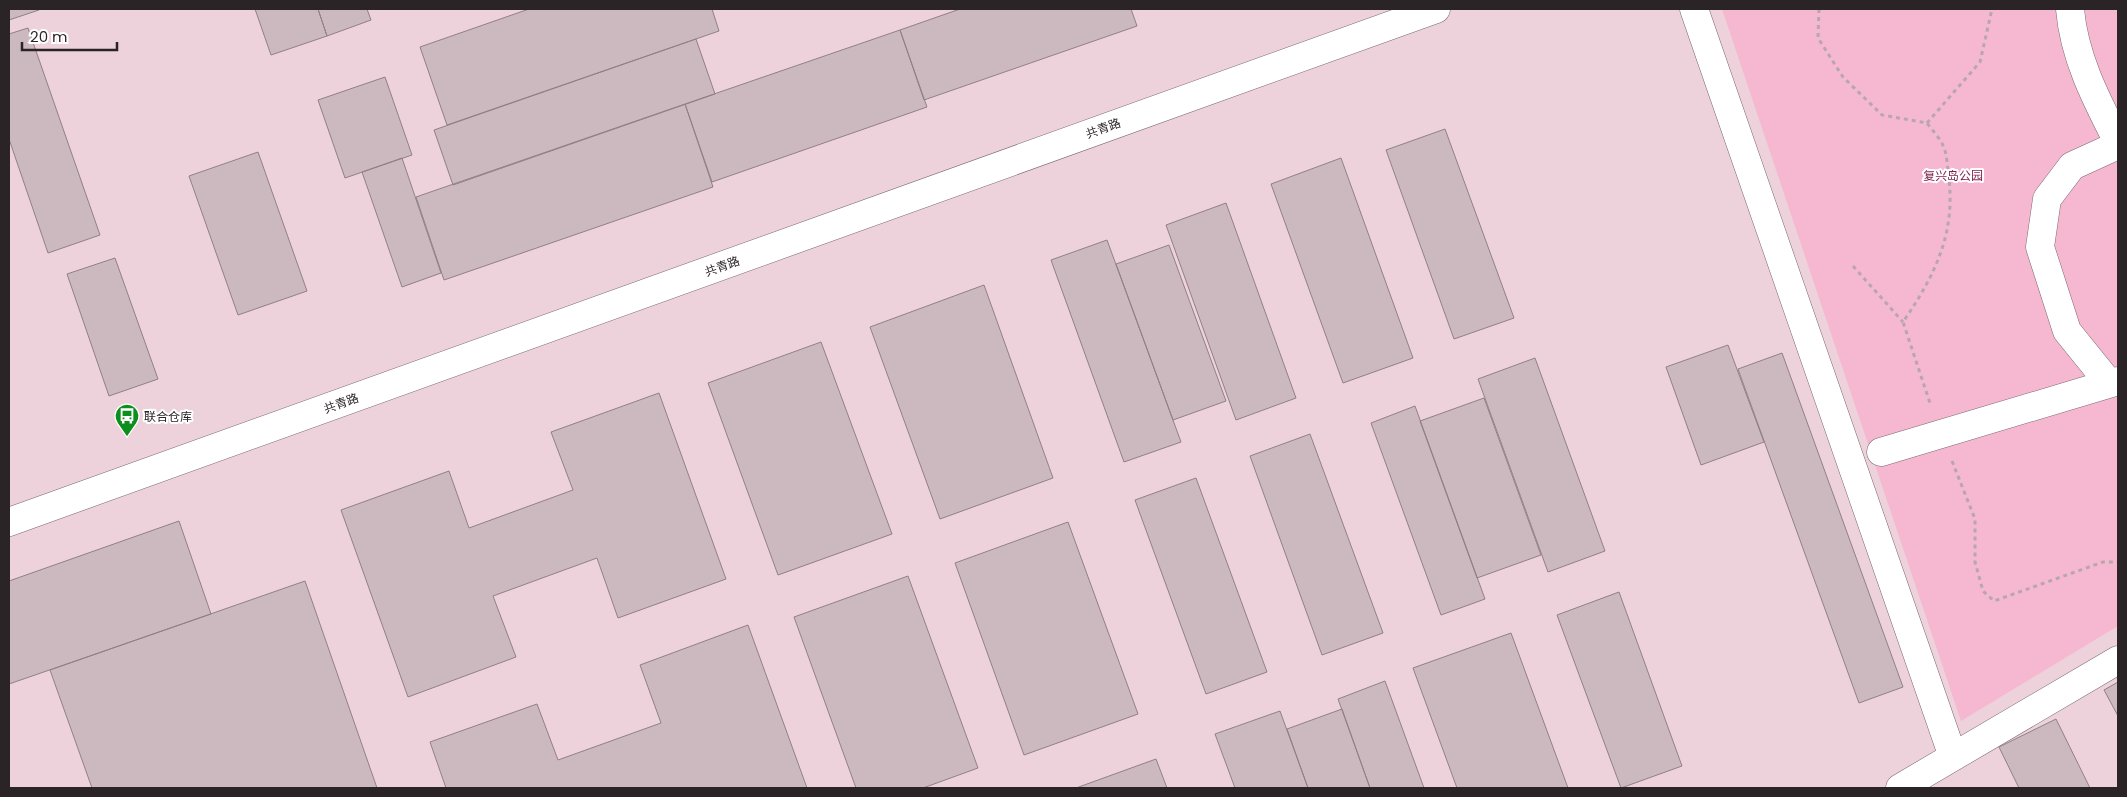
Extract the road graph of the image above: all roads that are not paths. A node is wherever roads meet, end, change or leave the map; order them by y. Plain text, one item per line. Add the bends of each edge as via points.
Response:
1 (1436, 9) edge
2 (1694, 9) edge
3 (2070, 9) edge
4 (2118, 143) edge
5 (2114, 382) edge
6 (1881, 452) dead end
7 (9, 522) edge
8 (2118, 660) edge
9 (1954, 757) junction
10 (1900, 788) edge

1 - 7 street, 共青路
2 - 9 street
3 - 4 street via 2072,30 2092,93
4 - 5 street via 2072,166 2047,199 2040,247 2067,332
5 - 6 street
8 - 9 street
9 - 10 street

